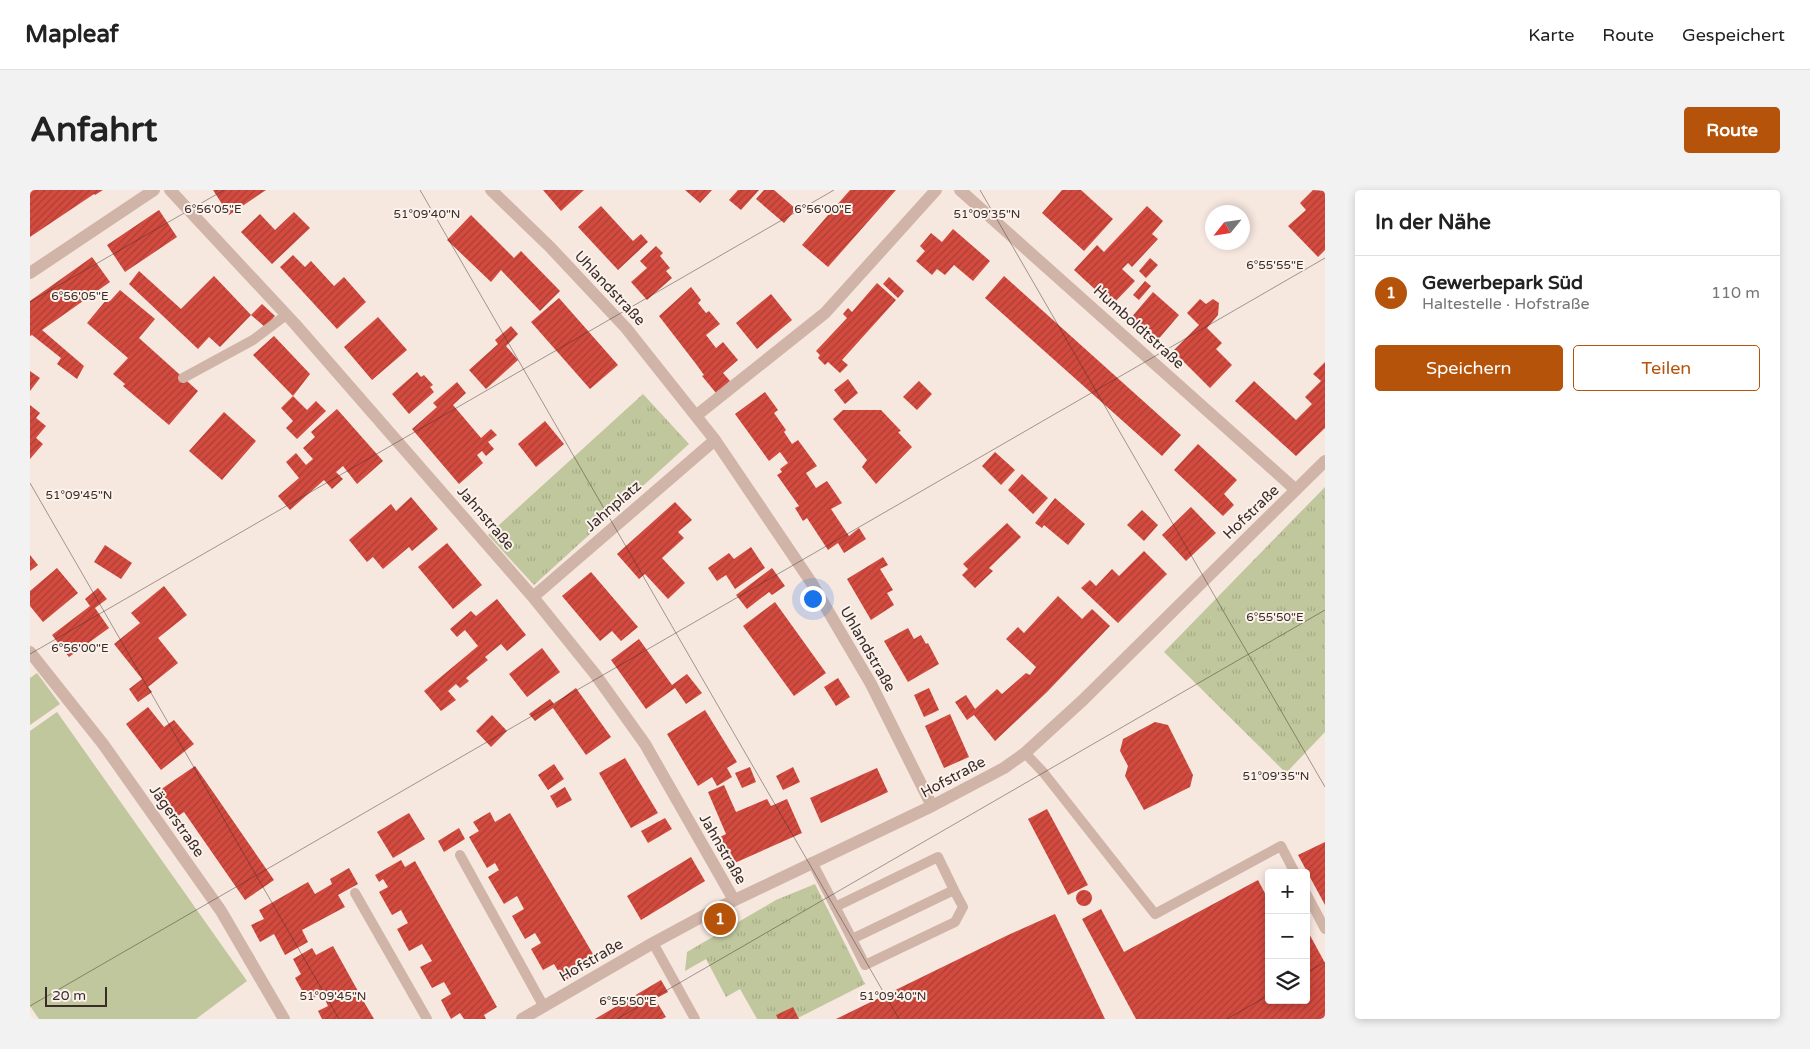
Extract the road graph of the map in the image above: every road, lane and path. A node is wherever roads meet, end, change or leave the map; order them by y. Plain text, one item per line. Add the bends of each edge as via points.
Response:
1 (154, 190) edge
2 (170, 190) edge
3 (491, 190) edge
4 (936, 190) edge
5 (960, 190) edge
6 (30, 272) edge
7 (286, 315) junction
8 (183, 378) dead end
9 (697, 415) junction
10 (715, 440) junction
11 (1325, 461) edge
12 (1296, 490) junction
13 (533, 597) junction
14 (30, 652) edge
15 (1025, 753) junction
16 (932, 806) junction
17 (460, 855) dead end
18 (812, 862) junction
19 (1294, 869) edge
20 (954, 890) junction
21 (355, 893) dead end
22 (734, 900) junction
23 (1310, 901) edge
24 (835, 907) junction
25 (1325, 929) edge
26 (852, 939) junction
27 (653, 943) junction
28 (544, 1007) junction
29 (284, 1019) edge
30 (427, 1019) edge
31 (522, 1019) edge
32 (695, 1019) edge

1 - 6 street
2 - 7 street, Jahnstraße
3 - 9 street, Uhlandstraße via 626,328
4 - 9 street via 825,313
5 - 12 street, Humboldtstraße
7 - 8 lane via 253,340
7 - 13 street, Jahnstraße
9 - 10 street, Uhlandstraße
10 - 13 street, Jahnplatz
10 - 16 street, Uhlandstraße via 816,591 871,684
11 - 12 street, Hofstraße
12 - 15 street, Hofstraße
13 - 22 street, Jahnstraße via 595,674 645,744
14 - 29 street, Jägerstraße via 103,744 215,903
15 - 16 street, Hofstraße via 1004,768
15 - 19 lane via 1154,914 1281,846
16 - 18 street, Hofstraße
17 - 28 lane
18 - 22 street, Hofstraße
18 - 24 lane
20 - 24 lane via 938,858
20 - 26 lane
20 - 26 lane via 962,908 955,922 865,965
21 - 30 lane
22 - 27 street, Hofstraße
23 - 25 lane
24 - 26 lane
27 - 28 street, Hofstraße
27 - 32 lane
28 - 31 street, Hofstraße

